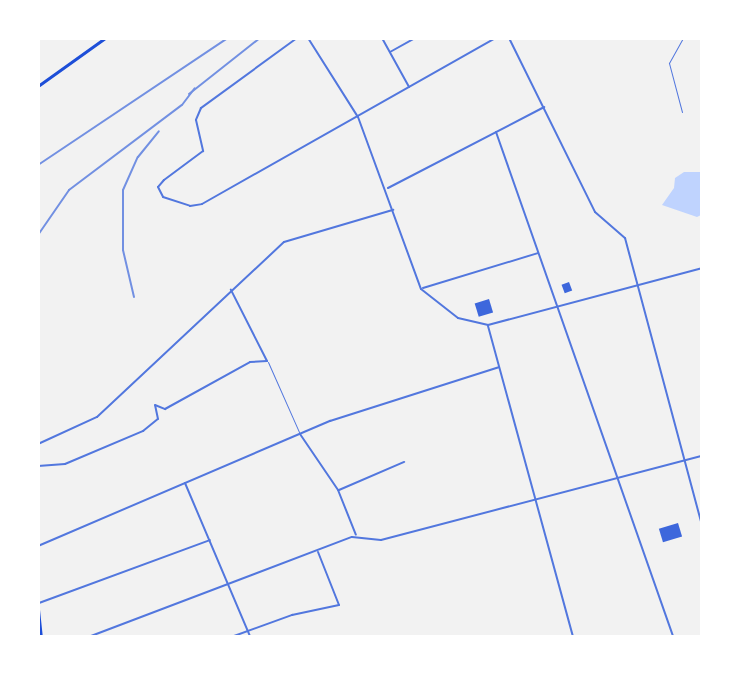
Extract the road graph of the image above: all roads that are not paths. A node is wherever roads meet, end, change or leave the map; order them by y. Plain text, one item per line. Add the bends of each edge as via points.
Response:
1 (105, 38) edge
2 (297, 38) edge
3 (308, 38) edge
4 (382, 38) edge
5 (415, 38) edge
6 (495, 38) edge
7 (509, 38) edge
8 (683, 38) edge
9 (389, 52) junction
10 (38, 86) edge
11 (410, 88) junction
12 (545, 106) junction
13 (681, 112) dead end
14 (358, 117) junction
15 (496, 132) junction
16 (387, 189) junction
17 (394, 209) junction
18 (539, 252) junction
19 (702, 268) edge
20 (639, 285) junction
21 (421, 289) junction
22 (231, 290) junction
23 (557, 305) junction
24 (488, 325) junction
25 (267, 361) junction
26 (499, 367) junction
27 (300, 433) junction
28 (38, 444) edge
29 (702, 456) edge
30 (684, 461) junction
31 (404, 462) dead end
32 (38, 466) edge
33 (618, 479) junction
34 (185, 482) junction
35 (338, 490) junction
36 (536, 500) junction
37 (702, 526) edge
38 (357, 536) junction
39 (210, 540) junction
40 (38, 546) edge
41 (318, 552) junction
42 (231, 584) junction
43 (38, 604) edge
44 (248, 631) junction
45 (41, 636) edge
46 (91, 636) edge
47 (234, 636) edge
48 (250, 636) edge
49 (573, 636) edge
50 (673, 636) edge

1 - 10 main road
2 - 14 street via 201,108 196,120 203,151 159,187 163,197 190,206 222,194
3 - 14 street
4 - 9 street
5 - 9 street
6 - 11 street
7 - 12 street
8 - 13 lane via 669,63
9 - 11 street
11 - 14 street
12 - 15 street
12 - 20 street via 595,212 625,238
14 - 16 street
15 - 16 street
15 - 18 street
16 - 17 street
17 - 21 street
17 - 22 street via 284,242
18 - 21 street
18 - 23 street
19 - 20 street
20 - 23 street
20 - 30 street
21 - 24 street via 458,318
22 - 25 street
22 - 28 street via 97,418
23 - 24 street
23 - 33 street
24 - 26 street
25 - 27 lane
25 - 32 street via 250,362 166,409 155,405 158,419 143,431 65,464
26 - 27 street
26 - 36 street
27 - 34 street
27 - 35 street
29 - 30 street
30 - 33 street
30 - 37 street
31 - 35 street
33 - 36 street
33 - 50 street
34 - 39 street
34 - 40 street
35 - 38 street
36 - 38 street via 375,542
36 - 49 street
38 - 41 street
39 - 42 street
39 - 43 street
41 - 42 street
41 - 44 street via 339,605
42 - 44 street
42 - 46 street
43 - 45 main road
44 - 47 street
44 - 48 street

